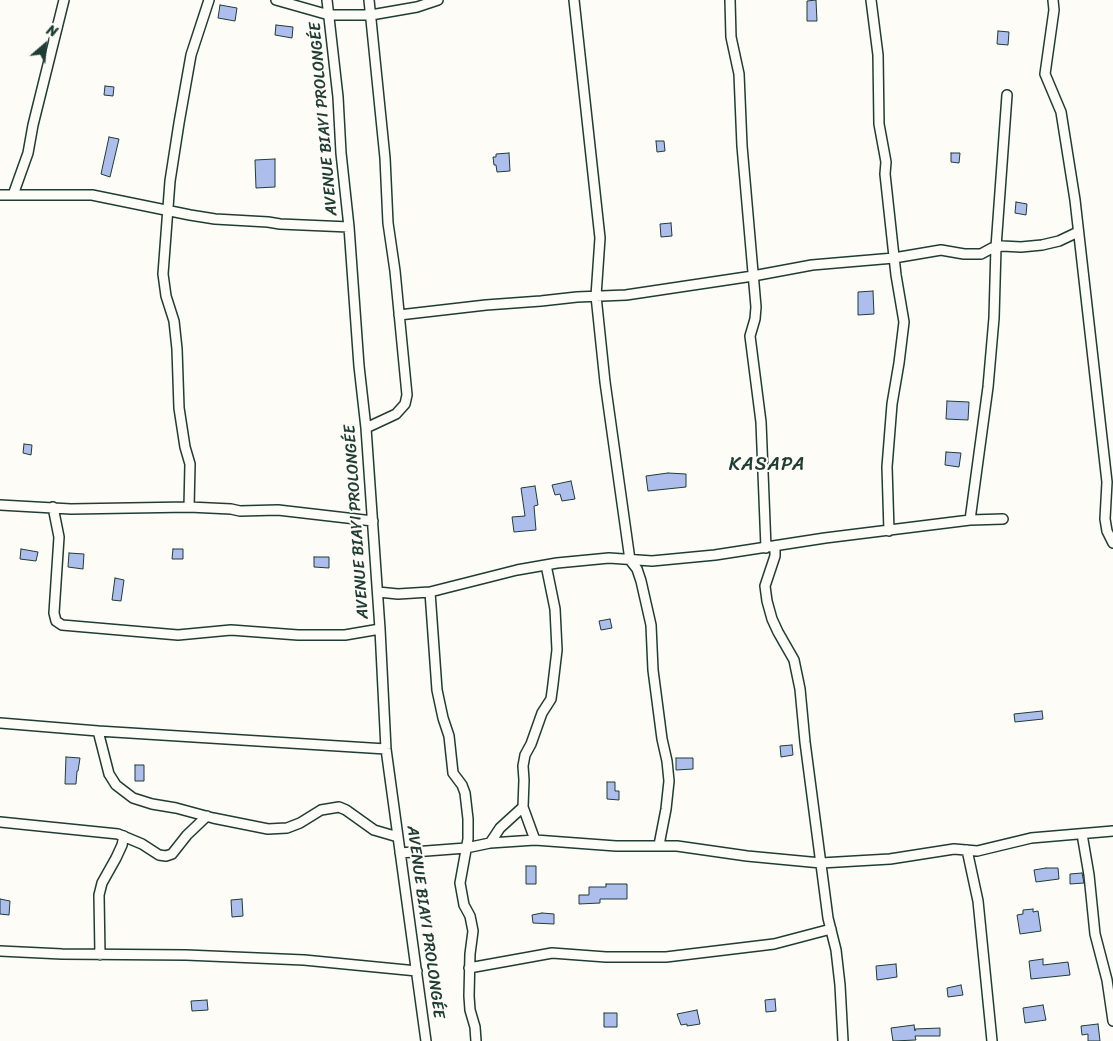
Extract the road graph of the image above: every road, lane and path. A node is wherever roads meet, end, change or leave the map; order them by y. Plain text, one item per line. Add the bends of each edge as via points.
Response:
1 (64, 0) edge
2 (209, 0) edge
3 (276, 0) edge
4 (327, 0) edge
5 (369, 0) edge
6 (438, 0) edge
7 (574, 0) edge
8 (730, 0) edge
9 (871, 0) edge
10 (1053, 0) edge
11 (329, 15) junction
12 (372, 15) junction
13 (1006, 95) dead end
14 (0, 195) edge
15 (13, 195) junction
16 (169, 210) junction
17 (349, 227) junction
18 (1078, 232) junction
19 (996, 247) junction
20 (894, 258) junction
21 (753, 276) junction
22 (596, 296) junction
23 (399, 315) junction
24 (366, 428) junction
25 (0, 505) edge
26 (188, 506) junction
27 (53, 507) junction
28 (1003, 519) dead end
29 (970, 520) junction
30 (373, 521) junction
31 (889, 531) junction
32 (1113, 543) edge
33 (770, 547) junction
34 (630, 560) junction
35 (546, 565) junction
36 (378, 592) junction
37 (430, 592) junction
38 (380, 629) junction
39 (0, 723) edge
40 (98, 731) junction
41 (386, 749) junction
42 (523, 807) junction
43 (207, 816) junction
44 (0, 822) edge
45 (1113, 831) edge
46 (1082, 834) junction
47 (124, 836) junction
48 (398, 837) junction
49 (535, 840) junction
50 (490, 843) junction
51 (659, 845) junction
52 (466, 848) junction
53 (968, 850) junction
54 (400, 853) junction
55 (822, 863) junction
56 (831, 929) junction
57 (0, 951) edge
58 (100, 955) junction
59 (469, 968) junction
60 (417, 971) junction
61 (1113, 1021) edge
62 (426, 1041) edge
63 (476, 1041) edge
64 (843, 1041) edge
65 (992, 1041) edge

1 - 15 street via 28,153
2 - 16 street via 191,54 170,181
3 - 11 street
4 - 11 street, AVENUE BIAYI PROLONGÉE
5 - 12 street
6 - 12 street
7 - 22 street via 600,238
8 - 21 street via 731,37 739,74
9 - 20 street via 878,55 879,124 885,155
10 - 18 street via 1045,74 1061,112
11 - 12 street
11 - 17 street, AVENUE BIAYI PROLONGÉE
12 - 23 street via 388,223
13 - 19 street
14 - 15 street
15 - 16 street via 92,195
16 - 17 street via 215,219
16 - 26 street via 163,274 174,321 179,408 190,464
17 - 24 street, AVENUE BIAYI PROLONGÉE via 358,366
18 - 19 street via 1042,245
18 - 32 street via 1107,482 1105,519
19 - 20 street via 981,254 941,250
19 - 29 street via 988,388
20 - 21 street via 812,265
20 - 31 street via 904,322 887,466
21 - 22 street via 626,295
21 - 33 street via 756,307 750,336 761,422
22 - 23 street via 486,304
22 - 34 street
23 - 24 street via 407,395 405,404 396,414
24 - 30 street, AVENUE BIAYI PROLONGÉE
25 - 27 street
26 - 27 street via 121,509
26 - 30 street via 240,511 278,510
27 - 38 street via 59,537 54,613 56,621 62,625 178,635 231,630 345,635
28 - 29 street
29 - 31 street
30 - 36 street, AVENUE BIAYI PROLONGÉE
31 - 33 street
33 - 34 street via 706,556
33 - 55 street via 775,556 765,586 767,601 778,632 794,660
34 - 35 street via 609,558
34 - 51 street via 641,581 651,625 653,670 668,768 666,810
35 - 37 street
35 - 42 street via 555,609 557,650 551,699 525,755
36 - 37 street
36 - 38 street, AVENUE BIAYI PROLONGÉE
37 - 52 street via 437,690 449,736 453,773 465,793 468,819
38 - 41 street, AVENUE BIAYI PROLONGÉE
39 - 40 street
40 - 41 street
40 - 43 street via 109,774 116,785 133,798
41 - 48 street, AVENUE BIAYI PROLONGÉE
42 - 49 street
42 - 50 street via 500,828
43 - 47 street via 172,854 166,856
43 - 48 street via 268,829 287,828 321,810 339,808 374,830
44 - 47 street
45 - 46 street
46 - 53 street via 1031,838 977,851
46 - 61 street via 1095,934
47 - 58 street via 102,883
48 - 54 street, AVENUE BIAYI PROLONGÉE
49 - 50 street
49 - 51 street via 616,846
50 - 52 street
51 - 55 street
52 - 54 street
52 - 59 street via 460,883 472,930
53 - 55 street
53 - 65 street via 978,901
54 - 60 street, AVENUE BIAYI PROLONGÉE
55 - 56 street
56 - 59 street via 774,944 666,957 552,953
56 - 64 street via 840,985
57 - 58 street
58 - 60 street via 304,960
59 - 63 street via 470,1010
60 - 62 street, AVENUE BIAYI PROLONGÉE

